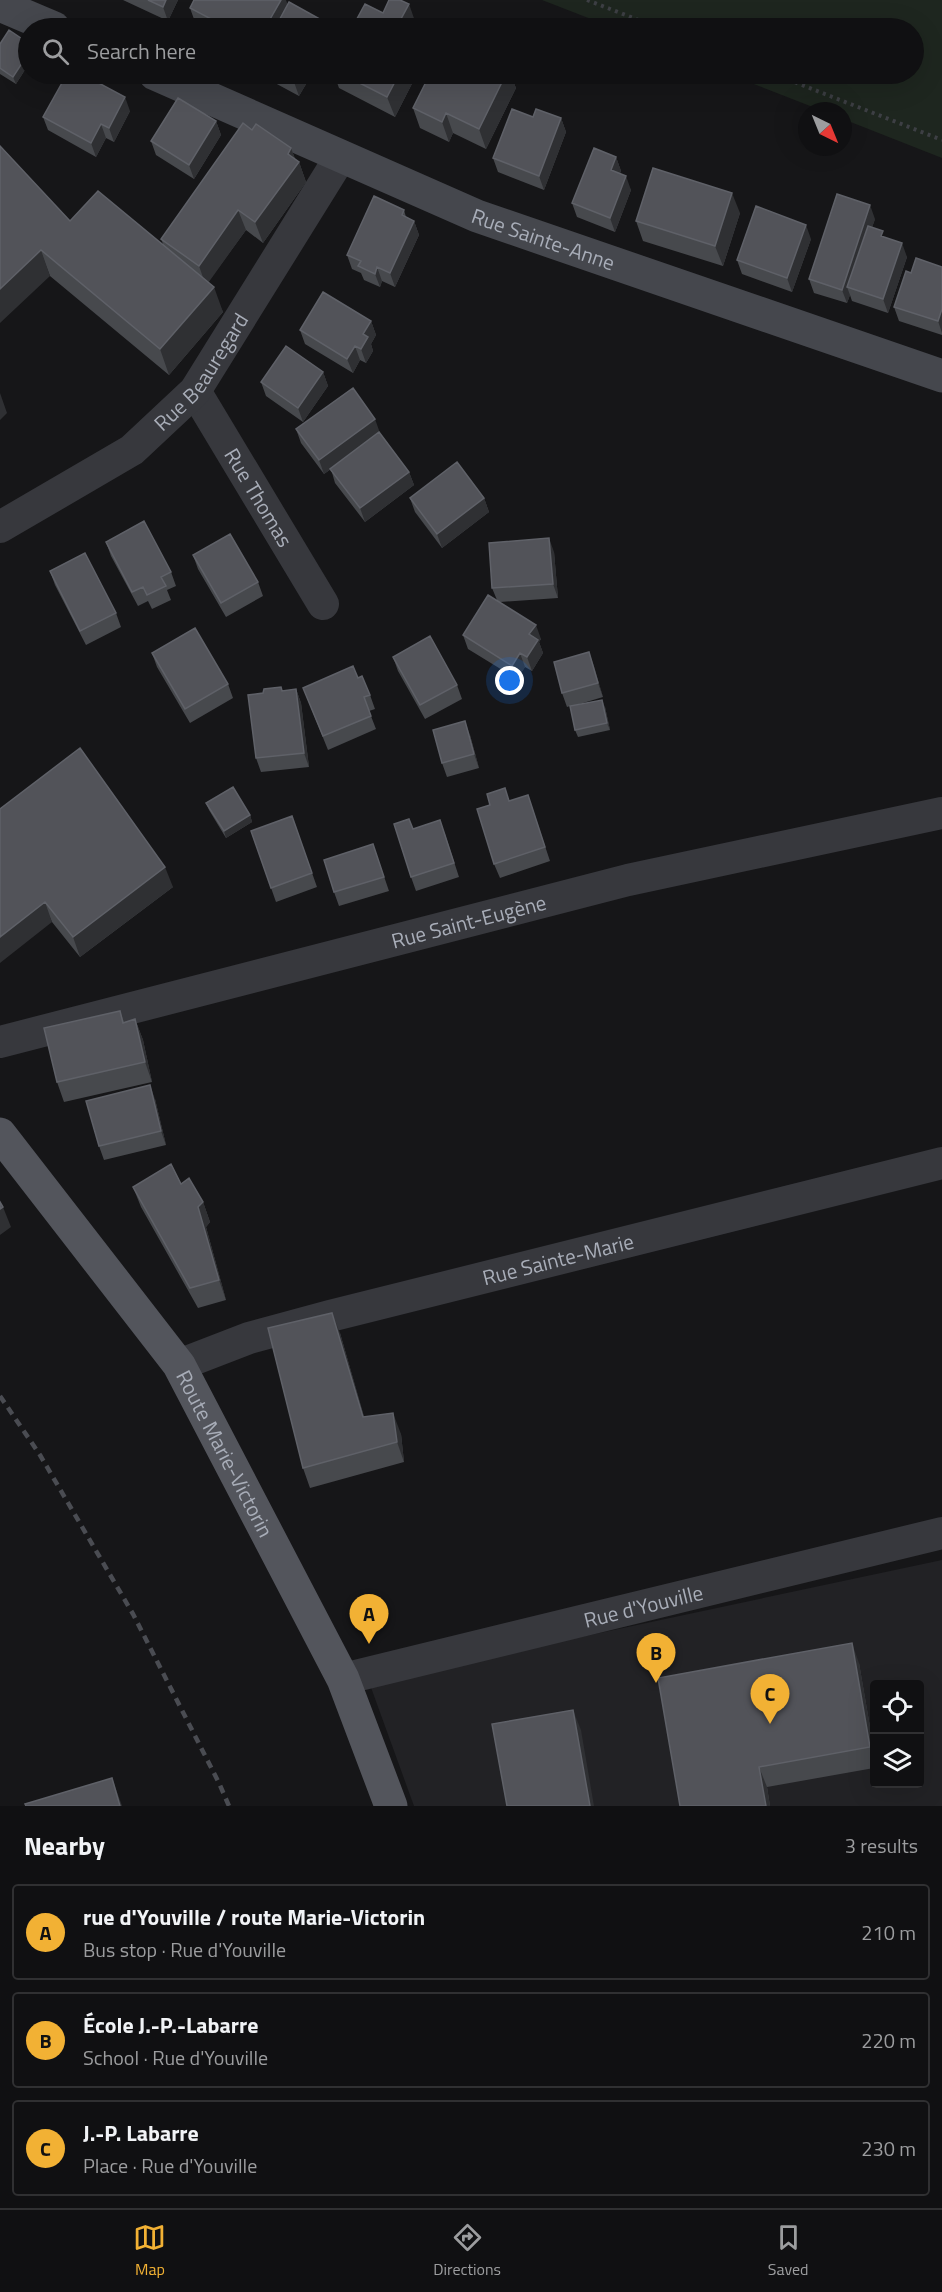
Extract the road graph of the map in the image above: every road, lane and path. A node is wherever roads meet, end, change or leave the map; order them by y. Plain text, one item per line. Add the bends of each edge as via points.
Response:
1 (587, 0) edge
2 (0, 5) edge
3 (31, 18) edge
4 (633, 18) edge
5 (178, 84) edge
6 (799, 84) edge
7 (942, 140) edge
8 (341, 156) junction
9 (942, 376) edge
10 (195, 391) junction
11 (0, 527) edge
12 (323, 604) dead end
13 (942, 813) edge
14 (0, 1042) edge
15 (0, 1134) edge
16 (942, 1163) edge
17 (179, 1365) junction
18 (942, 1533) edge
19 (343, 1678) junction
20 (391, 1806) edge

1 - 4 path
2 - 3 street
5 - 8 street, Rue Sainte-Anne
6 - 7 path
8 - 9 street, Rue Sainte-Anne via 477,216
8 - 10 street, Rue Beauregard
10 - 11 street, Rue Beauregard via 132,450
10 - 12 street, Rue Thomas
13 - 14 street, Rue Saint-Eugène via 628,879
15 - 17 main road, Route Marie-Victorin
16 - 17 street, Rue Sainte-Marie via 330,1316 249,1338
17 - 19 main road, Route Marie-Victorin
18 - 19 street, Rue d'Youville
19 - 20 main road, Route Marie-Victorin

